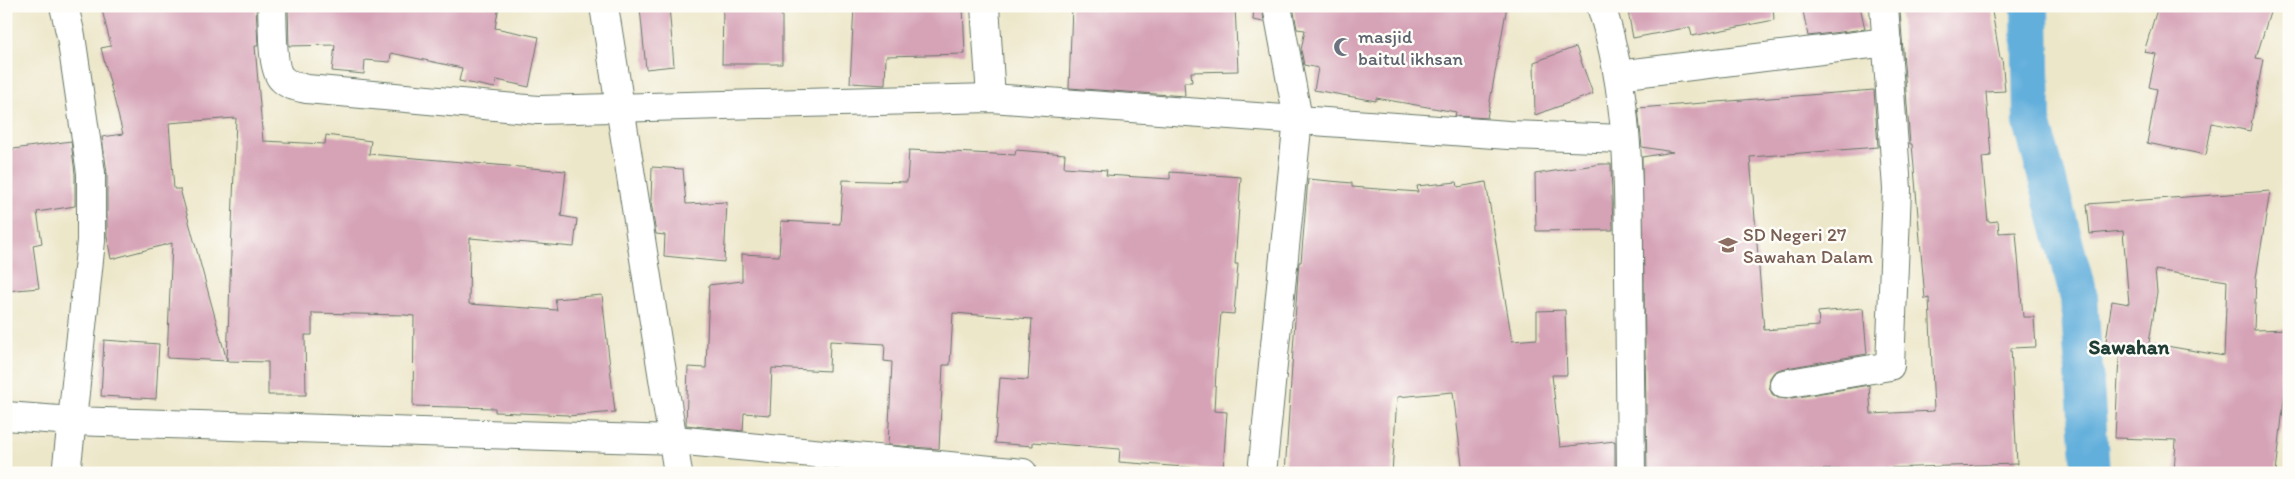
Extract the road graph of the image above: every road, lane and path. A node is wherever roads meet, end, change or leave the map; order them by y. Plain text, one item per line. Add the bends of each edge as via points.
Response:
1 (64, 6) edge
2 (272, 6) edge
3 (604, 6) edge
4 (985, 6) edge
5 (1277, 6) edge
6 (1601, 6) edge
7 (1884, 6) edge
8 (1887, 42) junction
9 (1618, 75) junction
10 (991, 98) junction
11 (620, 109) junction
12 (1298, 119) junction
13 (1625, 139) junction
14 (1784, 384) dead end
15 (6, 416) edge
16 (72, 421) junction
17 (674, 440) junction
18 (66, 473) edge
19 (678, 473) edge
20 (1023, 473) edge
21 (1262, 473) edge
22 (1631, 473) edge

1 - 16 street via 91,174 91,241
2 - 11 street via 276,67 281,78 292,86 538,110
3 - 11 street
4 - 10 street
5 - 12 street
6 - 9 street
7 - 8 street
8 - 9 street
8 - 14 street via 1896,189 1890,366
9 - 13 street
10 - 11 street
10 - 12 street
11 - 17 street
12 - 13 street via 1508,135
12 - 21 street
13 - 22 street
15 - 16 street
16 - 17 street
16 - 18 street
17 - 19 street
17 - 20 street

